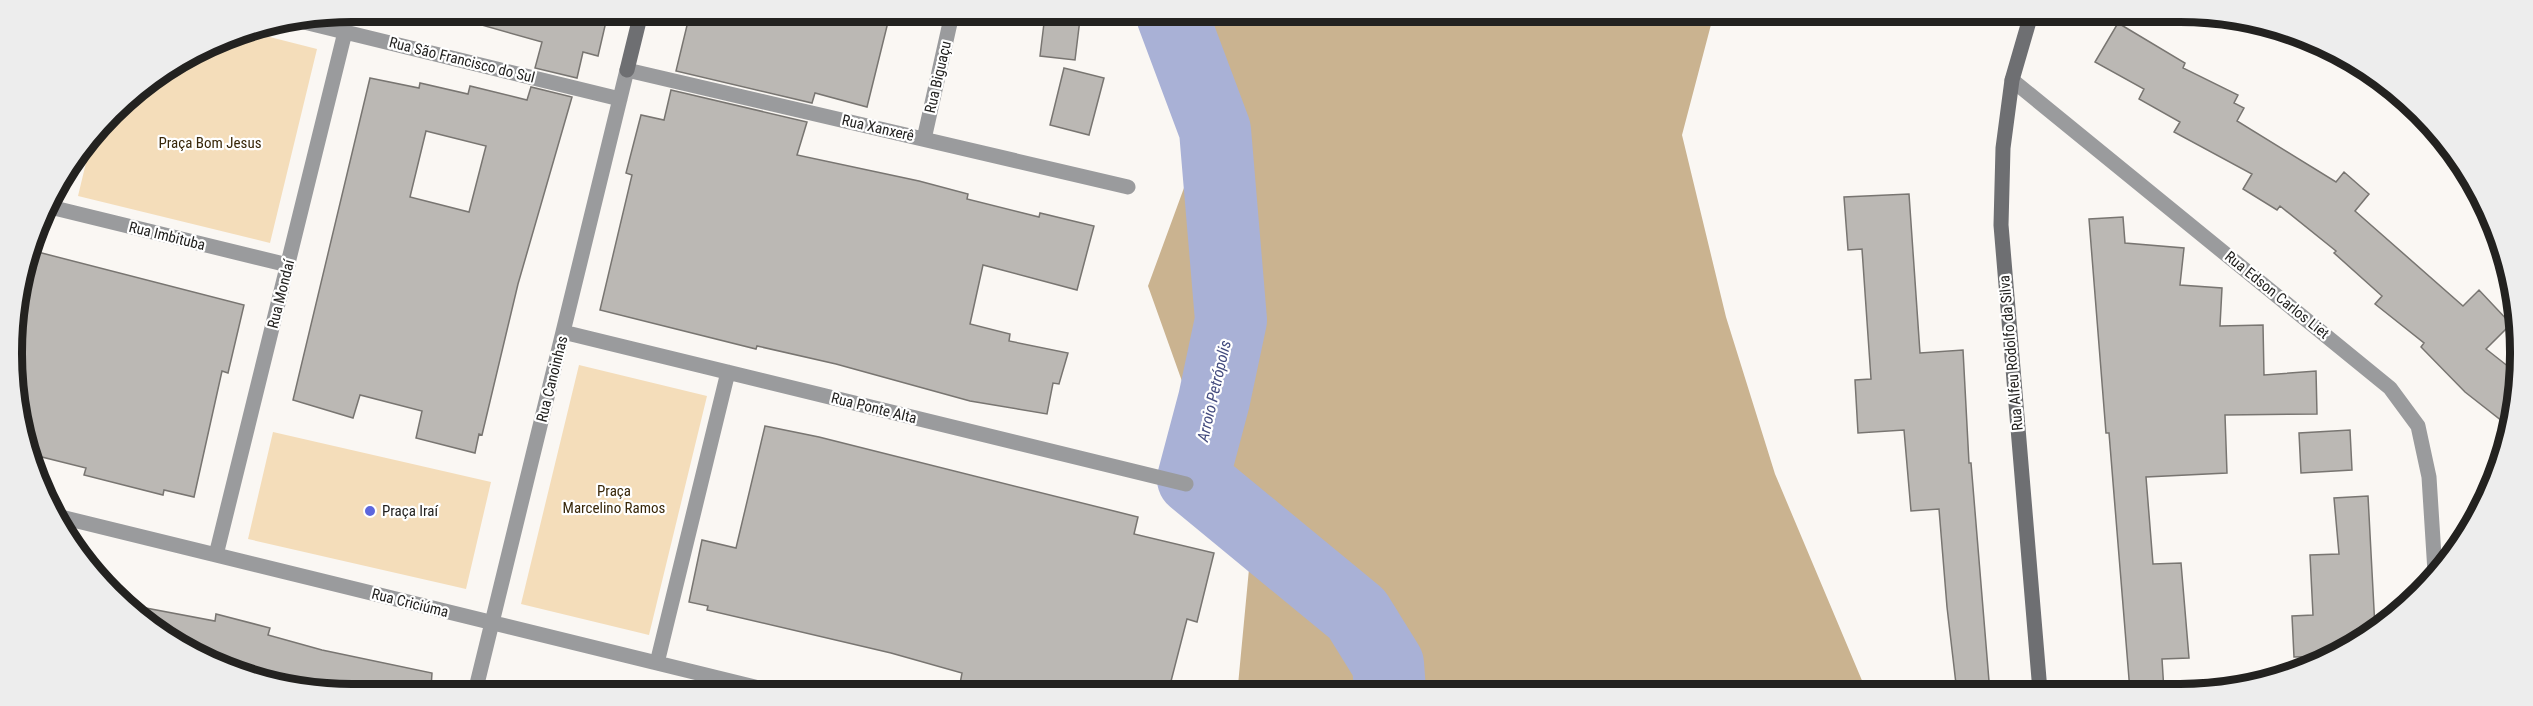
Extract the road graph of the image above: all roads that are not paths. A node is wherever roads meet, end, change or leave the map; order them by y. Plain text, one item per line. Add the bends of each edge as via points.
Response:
1 (639, 22) edge
2 (950, 22) edge
3 (2029, 22) edge
4 (315, 25) edge
5 (345, 32) junction
6 (627, 70) junction
7 (2012, 80) junction
8 (620, 99) junction
9 (924, 139) junction
10 (1128, 187) dead end
11 (56, 209) edge
12 (288, 265) junction
13 (563, 332) junction
14 (728, 372) junction
15 (1186, 484) dead end
16 (67, 519) edge
17 (216, 555) junction
18 (2434, 563) edge
19 (492, 623) junction
20 (657, 663) junction
21 (477, 684) edge
22 (743, 684) edge
23 (2039, 684) edge

1 - 6 street
2 - 9 street, Rua Biguaçu
3 - 7 street, Rua Alfeu Rodolfo da Silva
4 - 5 street, Rua São Francisco do Sul
5 - 8 street, Rua São Francisco do Sul
5 - 12 street, Rua Mondaí
6 - 8 street, Rua Canoinhas
6 - 9 street, Rua Xanxerê
7 - 18 street, Rua Edson Carlos Liet via 2390,388 2418,426 2429,477
7 - 23 street, Rua Alfeu Rodolfo da Silva via 2003,148 2001,225
8 - 13 street, Rua Canoinhas
9 - 10 street, Rua Xanxerê
11 - 12 street, Rua Imbituba
12 - 17 street, Rua Mondaí
13 - 14 street, Rua Ponte Alta
13 - 19 street, Rua Canoinhas
14 - 15 street, Rua Ponte Alta
14 - 20 street
16 - 17 street, Rua Criciúma
17 - 19 street, Rua Criciúma
19 - 20 street, Rua Criciúma
19 - 21 street, Rua Canoinhas
20 - 22 street, Rua Criciúma

